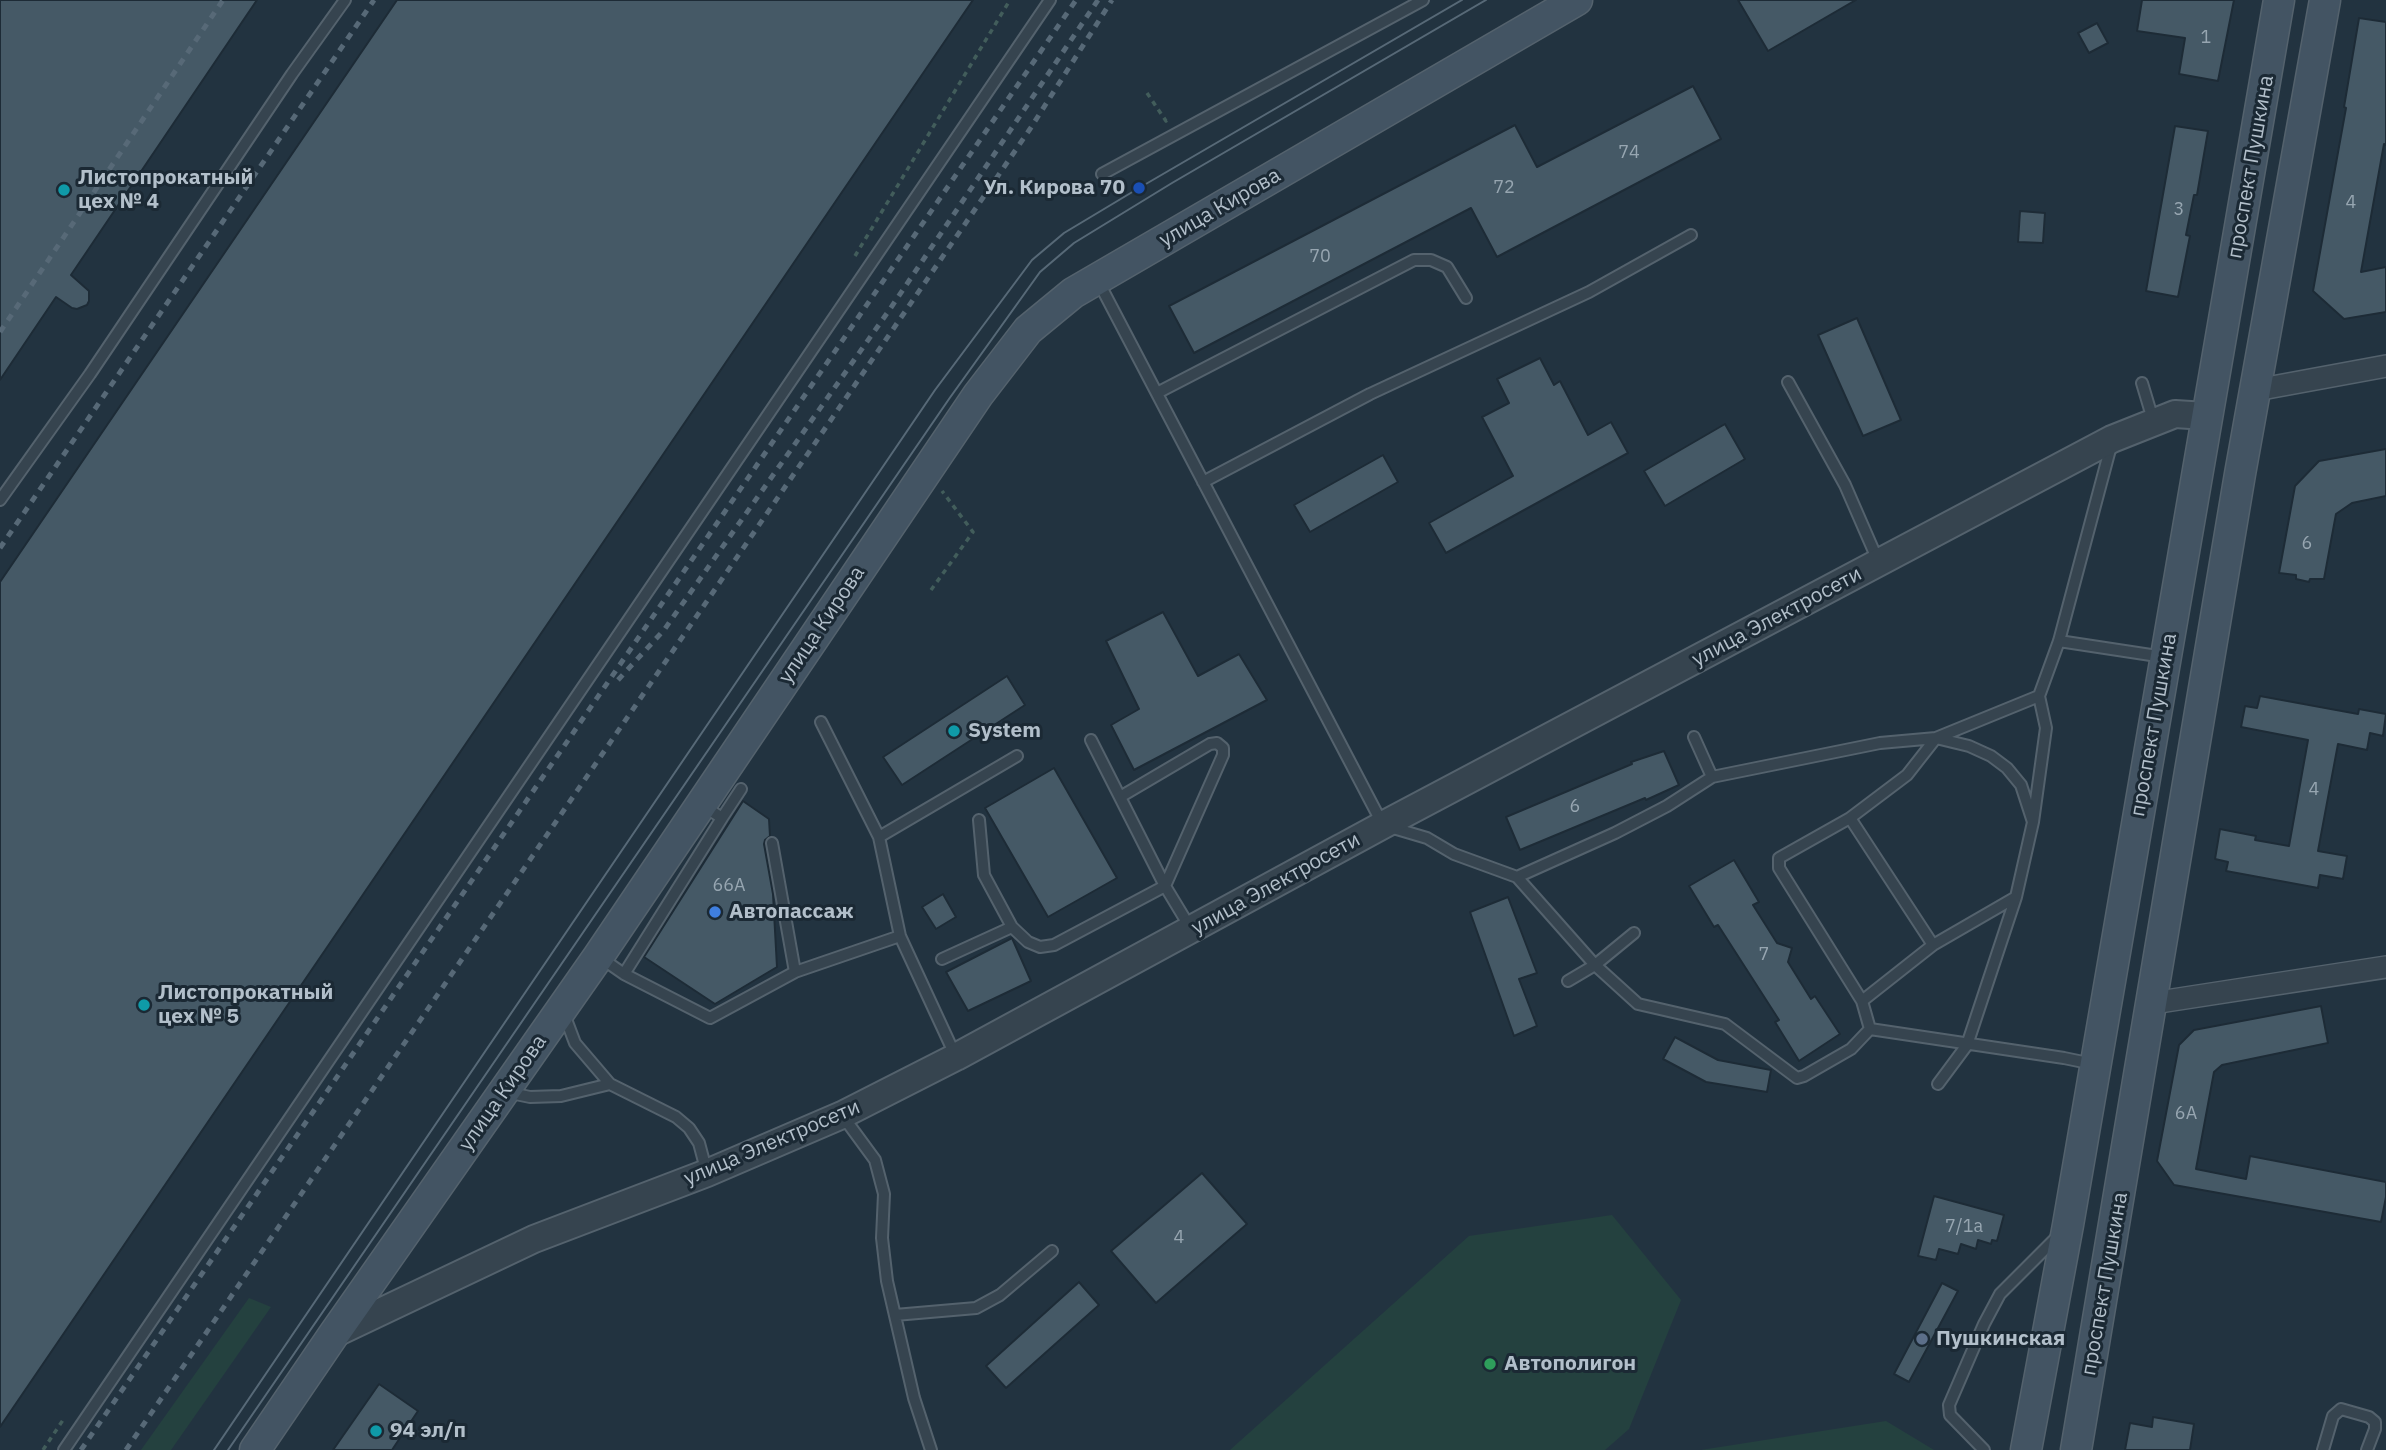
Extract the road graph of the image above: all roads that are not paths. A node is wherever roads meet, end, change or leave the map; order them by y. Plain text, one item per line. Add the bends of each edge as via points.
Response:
1 (345, 0) edge
2 (1050, 0) edge
3 (1423, 0) edge
4 (1577, 0) edge
5 (2279, 0) edge
6 (2325, 0) edge
7 (1102, 174) dead end
8 (1691, 235) dead end
9 (1097, 279) junction
10 (1466, 298) dead end
11 (2386, 366) edge
12 (1788, 382) dead end
13 (2142, 383) dead end
14 (2256, 390) junction
15 (1157, 393) junction
16 (2206, 416) junction
17 (2154, 423) junction
18 (2112, 439) junction
19 (1203, 482) junction
20 (0, 500) edge
21 (1879, 563) junction
22 (2059, 641) junction
23 (2167, 658) junction
24 (2039, 696) junction
25 (821, 722) dead end
26 (1694, 737) dead end
27 (1936, 738) junction
28 (1091, 740) dead end
29 (1017, 756) dead end
30 (1712, 777) junction
31 (741, 789) dead end
32 (1120, 797) junction
33 (711, 811) junction
34 (1850, 818) junction
35 (979, 820) dead end
36 (2034, 822) junction
37 (1383, 825) junction
38 (879, 837) junction
39 (772, 843) dead end
40 (1517, 877) junction
41 (1165, 886) junction
42 (2016, 897) junction
43 (1012, 927) junction
44 (1195, 933) junction
45 (1634, 933) dead end
46 (900, 936) junction
47 (1933, 945) junction
48 (598, 957) junction
49 (942, 959) dead end
50 (1595, 965) junction
51 (2386, 967) edge
52 (794, 972) junction
53 (624, 974) junction
54 (1568, 981) dead end
55 (1862, 1001) junction
56 (2153, 1003) junction
57 (562, 1009) junction
58 (1870, 1030) junction
59 (1967, 1045) junction
60 (956, 1057) junction
61 (2094, 1065) junction
62 (610, 1084) junction
63 (1938, 1084) dead end
64 (504, 1091) junction
65 (842, 1115) junction
66 (707, 1173) junction
67 (2068, 1225) junction
68 (1052, 1251) dead end
69 (895, 1315) junction
70 (334, 1334) junction
71 (64, 1450) edge
72 (255, 1450) edge
73 (930, 1450) edge
74 (1984, 1450) edge
75 (2026, 1450) edge
76 (2076, 1450) edge
77 (2323, 1450) edge
78 (2367, 1450) edge

1 - 20 lane
2 - 71 lane
3 - 7 lane
4 - 9 main road, улица Кирова
5 - 16 main road, проспект Пушкина
6 - 14 main road, проспект Пушкина
8 - 19 lane via 1589,292 1370,394
9 - 15 lane
9 - 33 main road, улица Кирова via 1053,308 1000,364
10 - 15 lane via 1447,267 1431,260 1414,260
11 - 14 street
12 - 21 lane via 1845,485
13 - 17 lane
14 - 56 main road, проспект Пушкина
15 - 19 lane
16 - 17 street, улица Электросети via 2175,414
16 - 23 main road, проспект Пушкина
17 - 18 street, улица Электросети
18 - 21 street, улица Электросети
18 - 22 lane
19 - 37 lane
21 - 37 street, улица Электросети
22 - 23 lane
22 - 24 lane
23 - 61 main road, проспект Пушкина
24 - 27 lane
24 - 36 lane via 2046,728
25 - 38 lane
26 - 30 lane
27 - 30 lane via 1880,743
27 - 34 lane via 1907,775
27 - 36 lane via 1969,746 2007,768 2021,785
28 - 32 lane
29 - 38 lane
30 - 40 lane via 1667,806
31 - 33 lane
32 - 41 lane
32 - 41 lane via 1210,744 1223,748
33 - 48 main road, улица Кирова
33 - 53 lane
34 - 47 lane
34 - 55 lane via 1782,855 1778,864
35 - 43 lane via 984,875
36 - 42 lane
37 - 40 lane via 1427,838
37 - 44 street, улица Электросети
38 - 46 lane
39 - 52 lane
40 - 50 lane
41 - 43 lane via 1054,945 1040,947 1028,942
41 - 44 lane
42 - 47 lane
42 - 59 lane
43 - 49 lane
44 - 60 street, улица Электросети
45 - 50 lane
46 - 52 lane
46 - 60 lane
47 - 55 lane
48 - 53 lane
48 - 57 main road, улица Кирова
50 - 54 lane
50 - 58 lane via 1638,1004 1725,1024 1797,1078 1851,1049
51 - 56 street
52 - 53 lane via 710,1018
55 - 58 lane
56 - 76 main road, проспект Пушкина
57 - 62 lane via 575,1044
57 - 64 main road, улица Кирова
58 - 59 lane
59 - 61 lane
59 - 63 lane
60 - 65 street, улица Электросети
61 - 67 main road, проспект Пушкина
62 - 64 lane via 561,1096 530,1097
62 - 66 lane via 689,1129 699,1143
64 - 70 main road, улица Кирова
65 - 66 street, улица Электросети
65 - 69 lane via 875,1160 884,1194 882,1238
66 - 70 street, улица Электросети via 534,1240
67 - 74 lane via 2000,1294 1948,1405 1950,1415
67 - 75 main road, проспект Пушкина
68 - 69 lane via 1000,1295 975,1308
69 - 73 lane
70 - 72 main road, улица Кирова
77 - 78 lane via 2333,1416 2341,1409 2375,1422

